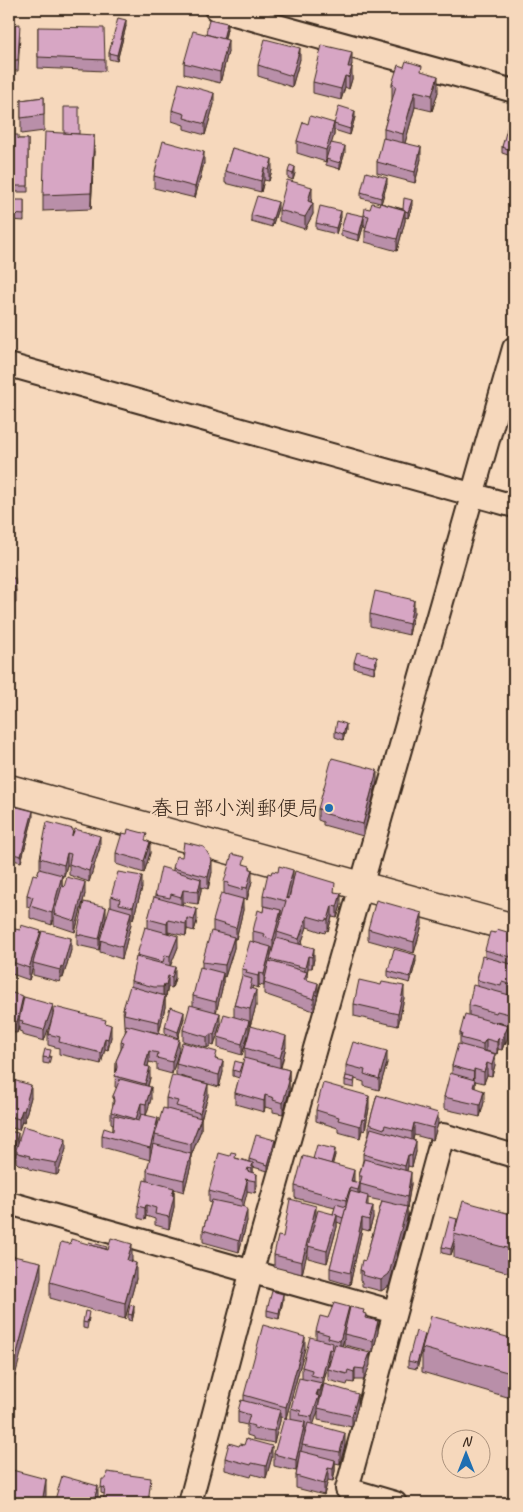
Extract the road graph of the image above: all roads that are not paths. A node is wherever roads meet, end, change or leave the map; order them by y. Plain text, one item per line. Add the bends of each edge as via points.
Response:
1 (216, 9) edge
2 (514, 91) edge
3 (514, 348) edge
4 (9, 365) edge
5 (472, 494) junction
6 (514, 506) edge
7 (9, 789) edge
8 (361, 886) junction
9 (514, 928) edge
10 (514, 1156) edge
11 (9, 1204) edge
12 (252, 1270) junction
13 (394, 1312) junction
14 (190, 1503) edge
15 (395, 1503) edge

1 - 2 street
3 - 5 street
4 - 5 street
5 - 6 street
5 - 8 street
7 - 8 street
8 - 9 street
8 - 12 street
10 - 13 street via 443,1135
11 - 12 street
12 - 13 street
12 - 14 street
13 - 15 street via 347,1490

